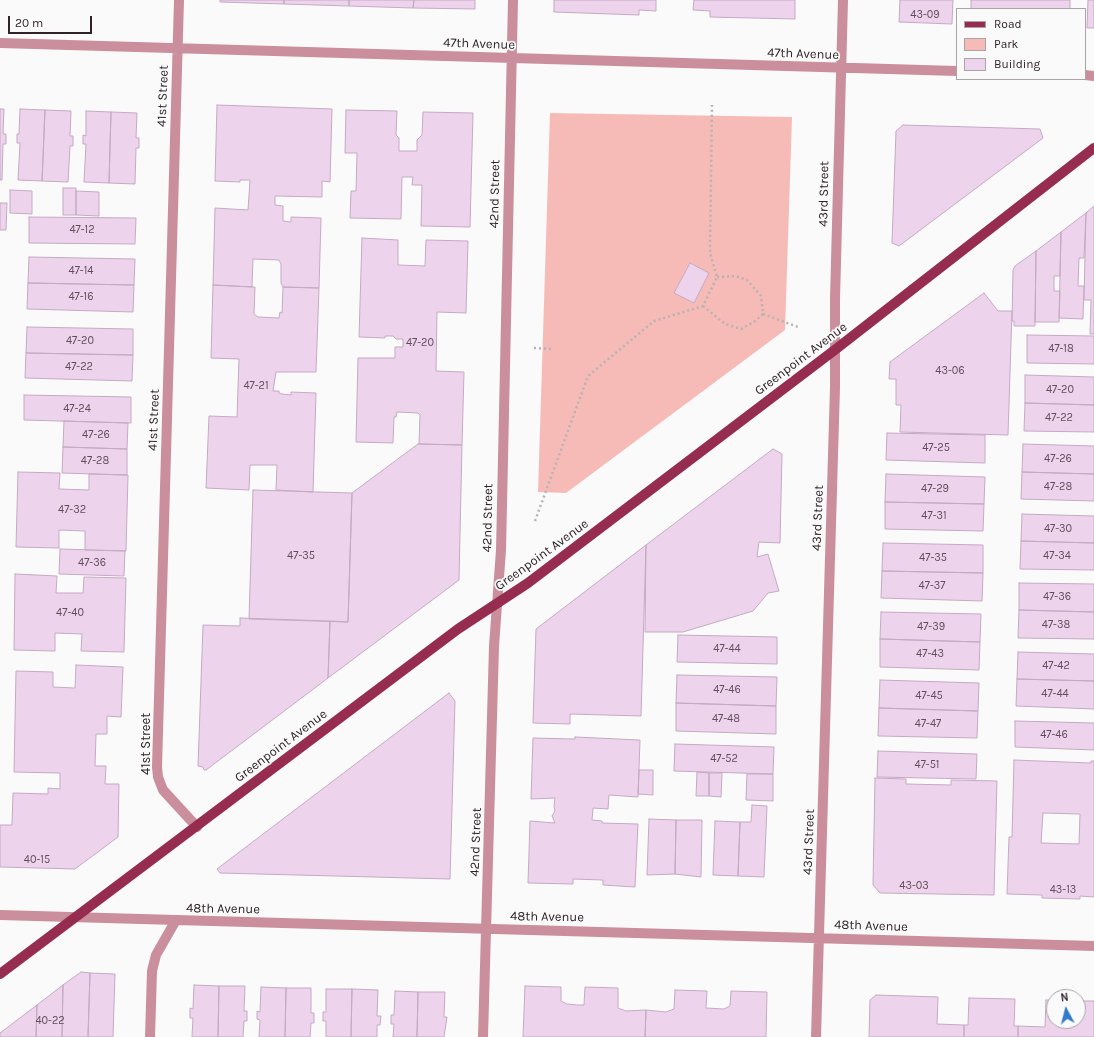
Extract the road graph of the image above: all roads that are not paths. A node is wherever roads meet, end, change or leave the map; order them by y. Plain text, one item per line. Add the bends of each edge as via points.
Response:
1 (179, 0) edge
2 (513, 0) edge
3 (843, 0) edge
4 (0, 43) edge
5 (177, 48) junction
6 (512, 58) junction
7 (841, 68) junction
8 (956, 71) edge
9 (1094, 148) edge
10 (836, 349) junction
11 (497, 604) junction
12 (196, 827) junction
13 (0, 915) edge
14 (75, 918) junction
15 (176, 920) junction
16 (486, 928) junction
17 (819, 938) junction
18 (1094, 946) edge
19 (0, 974) edge
20 (150, 1037) edge
21 (483, 1037) edge
22 (816, 1037) edge

1 - 5 street, 41st Street
2 - 6 street, 42nd Street
3 - 7 street, 43rd Street
4 - 5 street, 47th Avenue
5 - 6 street, 47th Avenue
5 - 12 street, 41st Street via 157,767 163,790
6 - 7 street, 47th Avenue
6 - 11 street, 42nd Street via 501,550
7 - 8 street, 47th Avenue
7 - 10 street, 43rd Street
9 - 10 main road, Greenpoint Avenue
10 - 11 main road, Greenpoint Avenue
10 - 17 street, 43rd Street
11 - 12 main road, Greenpoint Avenue via 458,629
11 - 16 street, 42nd Street
12 - 14 main road, Greenpoint Avenue
13 - 14 street, 48th Avenue
14 - 15 street, 48th Avenue
14 - 19 main road, Greenpoint Avenue
15 - 16 street, 48th Avenue
15 - 20 street via 156,955 152,971
16 - 17 street, 48th Avenue
16 - 21 street, 42nd Street
17 - 18 street, 48th Avenue
17 - 22 street, 43rd Street

